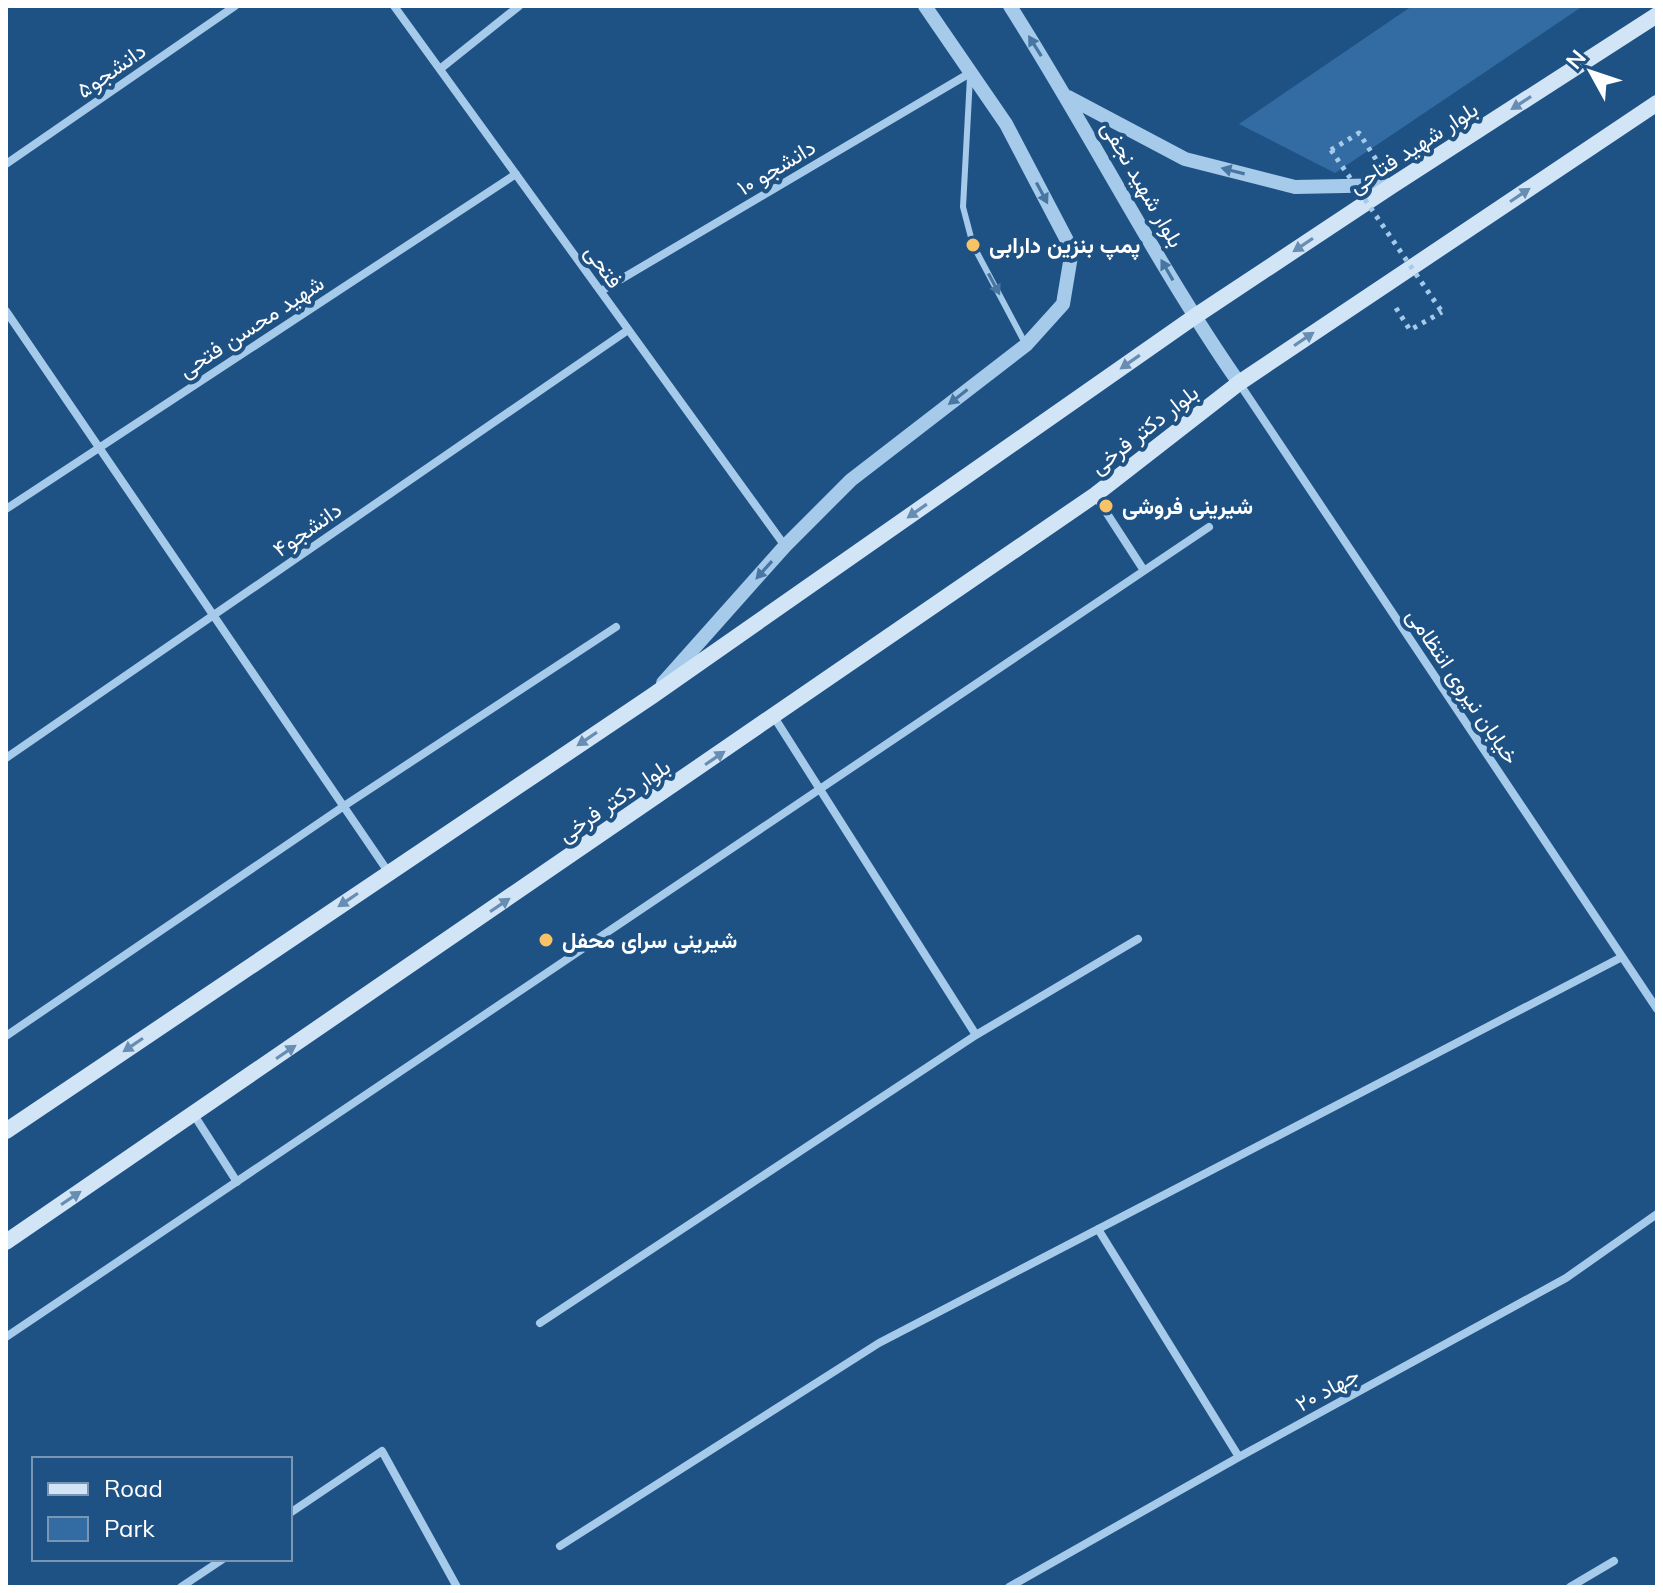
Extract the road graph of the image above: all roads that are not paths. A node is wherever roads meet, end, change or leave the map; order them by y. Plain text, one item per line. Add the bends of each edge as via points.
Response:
1 (235, 6) edge
2 (394, 6) edge
3 (519, 6) edge
4 (925, 6) edge
5 (1010, 6) edge
6 (1657, 15) edge
7 (440, 69) junction
8 (970, 73) junction
9 (1067, 96) junction
10 (1657, 103) edge
11 (6, 164) edge
12 (516, 174) junction
13 (1393, 185) junction
14 (601, 291) junction
15 (6, 311) edge
16 (1194, 317) junction
17 (628, 330) junction
18 (1026, 345) junction
19 (1239, 383) junction
20 (99, 448) junction
21 (1095, 495) junction
22 (6, 509) edge
23 (1209, 527) dead end
24 (785, 546) junction
25 (1143, 569) junction
26 (213, 615) junction
27 (616, 627) dead end
28 (652, 696) junction
29 (774, 717) junction
30 (6, 758) edge
31 (822, 790) junction
32 (344, 806) junction
33 (389, 873) junction
34 (1138, 939) dead end
35 (1622, 957) junction
36 (1657, 1009) edge
37 (976, 1035) junction
38 (6, 1036) edge
39 (194, 1115) junction
40 (6, 1131) edge
41 (237, 1182) junction
42 (1657, 1214) edge
43 (1098, 1229) junction
44 (6, 1242) edge
45 (540, 1323) dead end
46 (6, 1337) edge
47 (1239, 1457) junction
48 (292, 1512) edge
49 (560, 1546) dead end
50 (220, 1561) edge
51 (1614, 1561) dead end
52 (181, 1587) edge
53 (457, 1587) edge
54 (1009, 1587) edge
55 (1570, 1587) edge

1 - 11 street, دانشجو۵
2 - 7 street, فتحی
3 - 7 street
4 - 8 street
9 -> 5 street, بلوار شهید نجفی
6 -> 13 main road, بلوار شهید فتاحی
7 - 12 street, فتحی
8 - 14 street, دانشجو ۱۰
8 -> 18 lane via 963,207 973,245
8 -> 18 street via 1006,124 1072,250 1063,304
13 -> 9 street via 1295,187 1185,159
16 -> 9 street, بلوار شهید نجفی
19 -> 10 main road
12 - 14 street, فتحی
12 - 20 street, شهید محسن فتحی
13 -> 16 main road, بلوار شهید فتاحی
14 - 17 street, فتحی
15 - 20 street
16 - 19 street, بلوار شهید نجفی
16 -> 28 main road
17 - 24 street, فتحی
17 - 26 street, دانشجو۴
18 -> 24 street via 851,480
19 - 21 main road, بلوار دکتر فرخی
19 - 35 street, خیابان نیروی انتظامی
20 - 22 street, شهید محسن فتحی
20 - 26 street
21 - 25 street
21 - 29 main road, بلوار دکتر فرخی
23 - 25 street
24 -> 28 street
25 - 31 street
26 - 30 street, دانشجو۴
26 - 32 street
27 - 32 street
28 -> 33 main road
29 - 31 street
39 -> 29 main road, بلوار دکتر فرخی
31 - 37 street
31 - 41 street
32 - 33 street
32 - 38 street
33 -> 40 main road
34 - 37 street
35 - 36 street, خیابان نیروی انتظامی
35 - 43 street
37 - 45 street
39 - 41 street
44 -> 39 main road, بلوار دکتر فرخی
41 - 46 street
42 - 47 street, جهاد ۲۰ via 1566,1278
43 - 47 street
43 - 49 street via 879,1343
47 - 54 street, جهاد ۲۰
48 - 53 street via 382,1451
50 - 52 street
51 - 55 street

